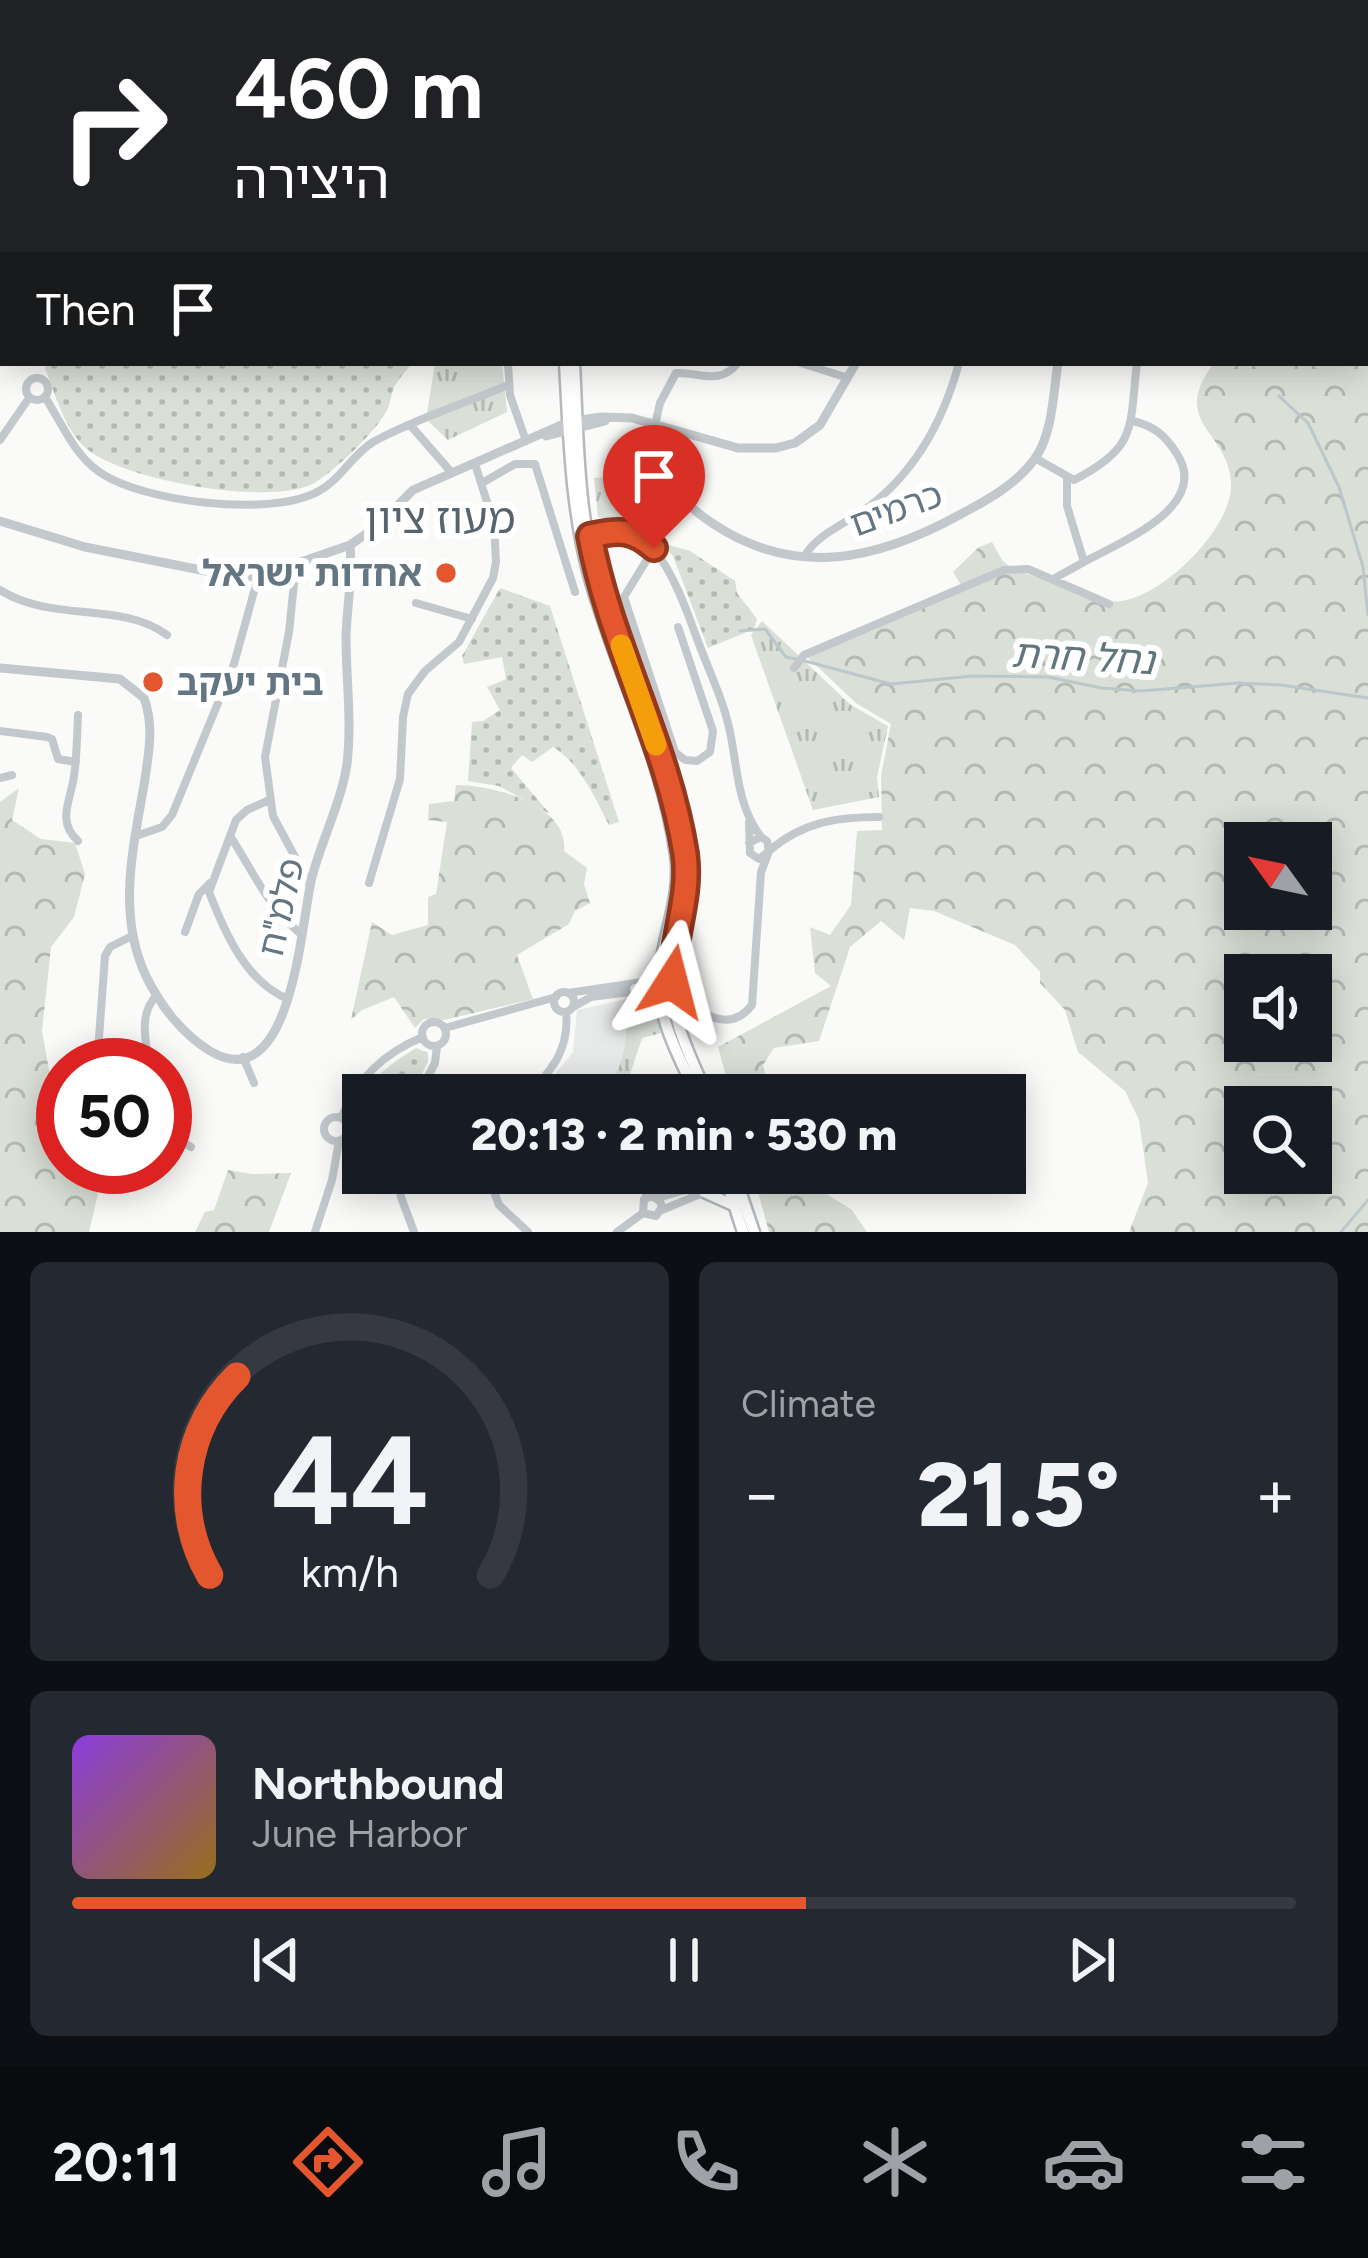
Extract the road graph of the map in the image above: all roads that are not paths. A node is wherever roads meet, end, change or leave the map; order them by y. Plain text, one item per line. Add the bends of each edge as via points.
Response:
1 (508, 366) edge
2 (565, 366) edge
3 (574, 366) edge
4 (735, 366) edge
5 (810, 366) edge
6 (854, 366) edge
7 (958, 366) edge
8 (1058, 366) edge
9 (1137, 366) edge
10 (848, 378) junction
11 (508, 385) junction
12 (45, 397) junction
13 (29, 398) junction
14 (1133, 421) junction
15 (573, 425) junction
16 (655, 425) junction
17 (411, 426) junction
18 (0, 440) edge
19 (527, 441) junction
20 (1035, 458) junction
21 (475, 464) junction
22 (452, 473) junction
23 (1067, 478) junction
24 (482, 483) junction
25 (0, 521) edge
26 (586, 533) junction
27 (350, 545) junction
28 (654, 548) junction
29 (803, 558) junction
30 (1084, 562) junction
31 (296, 564) junction
32 (259, 577) junction
33 (1054, 579) junction
34 (0, 590) edge
35 (574, 592) dead end
36 (416, 603) dead end
37 (1109, 604) dead end
38 (472, 619) junction
39 (678, 627) dead end
40 (167, 635) dead end
41 (0, 668) edge
42 (794, 668) dead end
43 (79, 715) dead end
44 (728, 724) junction
45 (712, 730) junction
46 (0, 731) edge
47 (76, 762) junction
48 (12, 775) dead end
49 (0, 778) edge
50 (268, 800) junction
51 (879, 817) dead end
52 (748, 818) junction
53 (136, 836) junction
54 (230, 836) junction
55 (763, 838) junction
56 (786, 838) junction
57 (78, 841) dead end
58 (749, 843) junction
59 (769, 852) junction
60 (752, 856) junction
61 (761, 872) junction
62 (210, 883) junction
63 (369, 883) dead end
64 (310, 886) junction
65 (184, 932) dead end
66 (301, 934) junction
67 (132, 936) junction
68 (666, 985) junction
69 (635, 989) junction
70 (157, 995) junction
71 (288, 999) junction
72 (562, 1006) junction
73 (662, 1006) junction
74 (696, 1008) junction
75 (677, 1019) junction
76 (445, 1028) junction
77 (422, 1036) junction
78 (100, 1038) edge
79 (147, 1038) edge
80 (436, 1046) junction
81 (243, 1057) junction
82 (430, 1074) edge
83 (546, 1074) edge
84 (688, 1074) edge
85 (699, 1074) edge
86 (254, 1083) dead end
87 (341, 1118) junction
88 (339, 1141) junction
89 (401, 1194) edge
90 (495, 1194) edge
91 (650, 1194) edge
92 (673, 1194) edge
93 (693, 1194) edge
94 (716, 1194) edge
95 (732, 1194) edge
96 (736, 1194) edge
97 (652, 1198) junction
98 (735, 1208) junction
99 (661, 1210) junction
100 (640, 1214) junction
101 (315, 1232) edge
102 (414, 1232) edge
103 (527, 1232) edge
104 (617, 1232) edge
105 (743, 1232) edge
106 (754, 1232) edge

1 - 11 street
2 - 15 main road
3 - 15 main road
4 - 16 street via 715,378 676,374
5 - 10 street
6 - 10 street
7 - 29 street via 918,457
8 - 20 street
9 - 14 street
10 - 16 street via 820,425 776,448 738,448
11 - 17 street
11 - 19 street
12 - 13 street
12 - 13 street via 46,382 36,377 27,384
12 - 17 street via 87,462 117,483 232,506 319,491 371,444
13 - 18 street
14 - 23 street via 1112,456
14 - 30 street via 1153,426 1176,452 1185,485 1174,505
15 - 16 street via 620,417
15 - 19 street
15 - 26 main road
16 - 29 street, כרמים via 669,484 689,506 746,544
17 - 22 street
19 - 21 street
20 - 23 street
20 - 29 street, כרמים via 994,495 918,535 865,553
21 - 22 street
21 - 24 street
22 - 27 street via 413,490
23 - 30 street
24 - 35 street via 515,464 535,464
24 - 38 street via 496,562
25 - 32 street via 62,542
26 - 28 street via 612,526
26 - 68 main road via 685,855 685,903
27 - 31 street
27 - 64 street, פלמ"ח via 347,763
28 - 44 street via 677,586
28 - 45 street via 624,597 675,752 706,758
30 - 33 street
31 - 32 street
31 - 50 street via 267,734
32 - 53 street via 234,664 172,815
33 - 37 street
33 - 42 street via 1004,570 804,655
34 - 40 street via 41,609 129,619
36 - 38 street
38 - 63 street via 408,694 400,779
39 - 45 street
41 - 53 street via 106,676 138,690 151,737
43 - 47 street
44 - 45 street
44 - 52 street
46 - 47 street via 52,739 58,759
47 - 57 street via 65,810
48 - 49 street
50 - 54 street via 240,814
50 - 64 street
51 - 56 street via 833,817
52 - 55 street
52 - 58 street
53 - 67 street
54 - 62 street
54 - 66 street via 272,908
55 - 56 street
55 - 58 street
55 - 59 street
56 - 59 street
58 - 60 street
59 - 60 street
59 - 61 street
60 - 61 street
61 - 74 street via 752,1005 730,1020
62 - 65 street
62 - 71 street via 250,972
64 - 66 street, פלמ"ח
66 - 71 street, פלמ"ח
67 - 70 street
67 - 78 street via 105,956
68 - 69 street
68 - 72 street via 568,993 573,998
68 - 73 main road
68 - 74 street
68 - 75 main road
69 - 72 street
69 - 73 main road
70 - 79 street via 146,1007
70 - 81 street via 203,1046
71 - 81 street, פלמ"ח via 272,1038
72 - 76 street via 534,1005
72 - 83 street via 563,1052
73 - 84 main road
74 - 75 main road via 682,1006
75 - 85 main road
76 - 77 street via 430,1023
76 - 80 street
77 - 80 street
77 - 87 street via 373,1067
80 - 82 street
81 - 86 street
87 - 88 street via 348,1131
87 - 88 street via 325,1128
88 - 101 street
89 - 102 street
90 - 103 street
91 - 97 street
92 - 97 street
93 - 99 street
94 - 98 main road
95 - 98 main road
96 - 106 main road
97 - 99 street
97 - 100 street
98 - 105 main road
99 - 100 street
100 - 104 street

